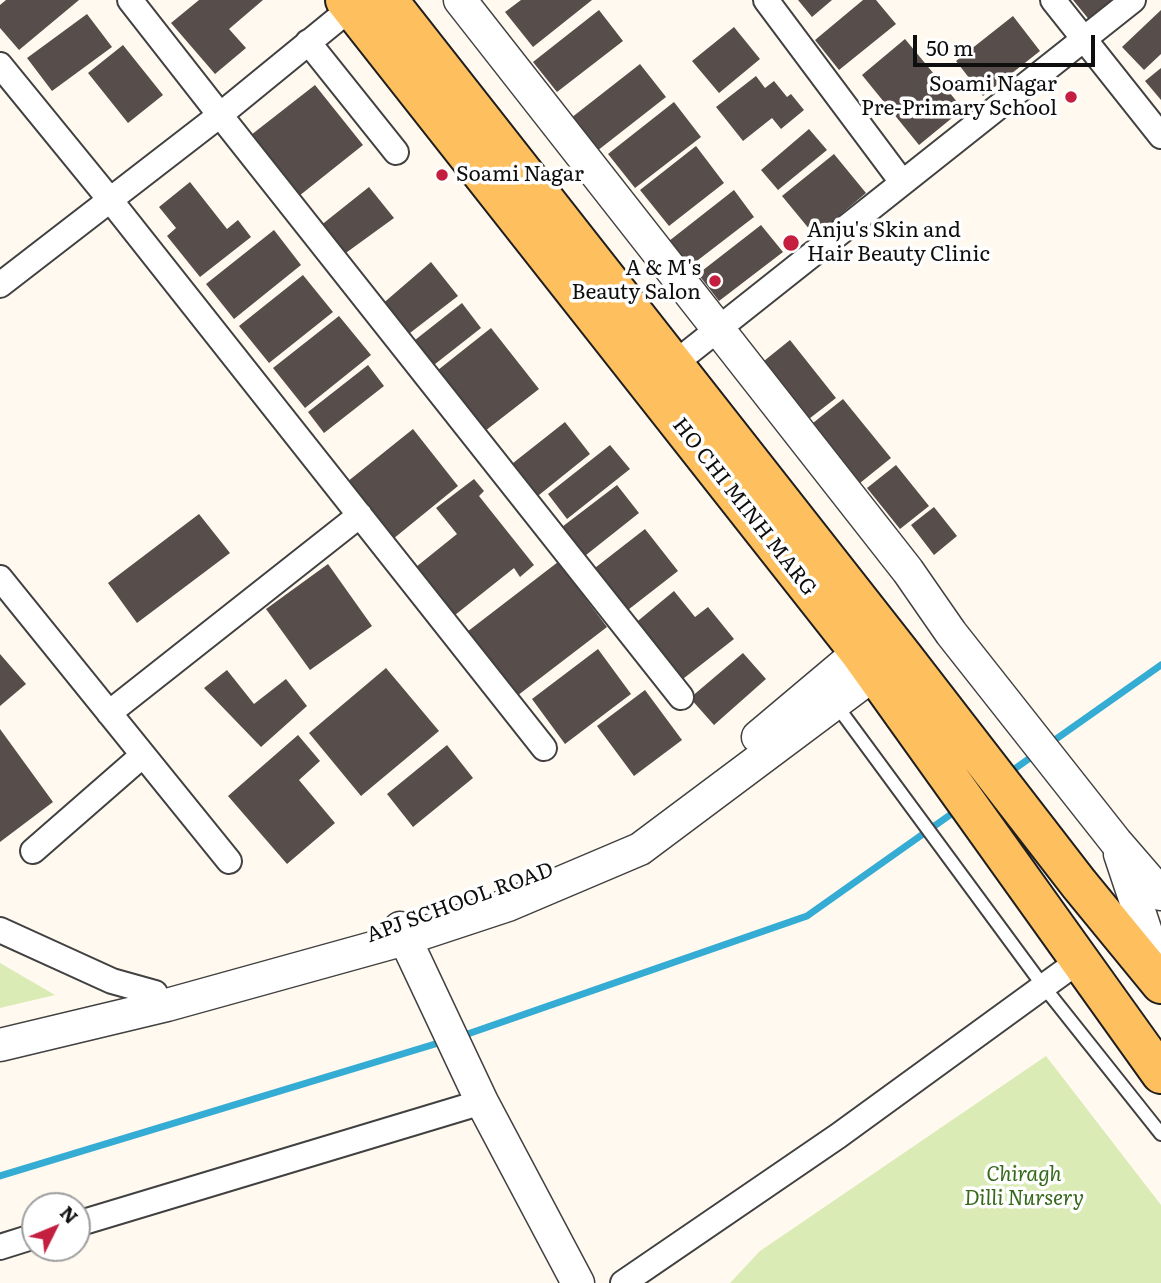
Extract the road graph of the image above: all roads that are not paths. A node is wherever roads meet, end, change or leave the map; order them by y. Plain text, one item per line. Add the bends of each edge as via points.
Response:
1 (130, 0) edge
2 (388, 0) edge
3 (460, 0) edge
4 (766, 0) edge
5 (1053, 0) edge
6 (1132, 0) edge
7 (348, 4) edge
8 (1084, 38) junction
9 (308, 42) junction
10 (0, 65) edge
11 (220, 115) junction
12 (1161, 136) edge
13 (396, 152) dead end
14 (902, 182) junction
15 (111, 201) junction
16 (0, 285) edge
17 (717, 328) junction
18 (674, 364) junction
19 (360, 515) junction
20 (0, 578) edge
21 (878, 660) junction
22 (829, 694) junction
23 (681, 697) dead end
24 (109, 713) junction
25 (544, 748) dead end
26 (143, 755) junction
27 (1116, 842) junction
28 (33, 851) dead end
29 (229, 860) dead end
30 (1079, 884) junction
31 (1156, 888) edge
32 (0, 930) edge
33 (402, 933) junction
34 (1080, 960) junction
35 (1161, 978) edge
36 (1161, 984) edge
37 (1044, 987) junction
38 (155, 993) junction
39 (1161, 1005) edge
40 (1128, 1026) junction
41 (0, 1032) edge
42 (0, 1045) edge
43 (1161, 1074) edge
44 (476, 1089) junction
45 (1161, 1099) edge
46 (1161, 1134) edge
47 (91, 1219) edge
48 (21, 1240) edge
49 (0, 1247) edge
50 (578, 1283) edge
51 (623, 1283) edge

1 - 11 street
2 - 18 main road, HO CHI MINH MARG
3 - 17 street
4 - 14 street
5 - 8 street
6 - 8 street
7 - 9 street
7 - 21 main road, HO CHI MINH MARG
8 - 12 street
8 - 14 street
9 - 11 street
9 - 13 street
10 - 15 street
11 - 15 street
11 - 23 street
14 - 17 street
15 - 16 street
15 - 19 street
17 - 18 street
17 - 27 street
18 - 21 main road, HO CHI MINH MARG
19 - 24 street
19 - 25 street
20 - 24 street
21 - 22 street
21 - 30 main road, HO CHI MINH MARG
21 - 34 main road, HO CHI MINH MARG
22 - 33 street via 640,849 508,905
22 - 37 lane
24 - 26 street
26 - 28 street
26 - 29 street
27 - 31 street
27 - 35 street
30 - 36 main road
30 - 39 main road
32 - 38 street via 112,981
33 - 38 street, APJ SCHOOL ROAD
33 - 42 street via 167,1004
33 - 44 street
34 - 37 street
34 - 40 main road, HO CHI MINH MARG
37 - 46 lane
37 - 51 street
38 - 41 street, APJ SCHOOL ROAD
40 - 43 main road
40 - 45 main road
44 - 47 street
44 - 50 street
48 - 49 street

